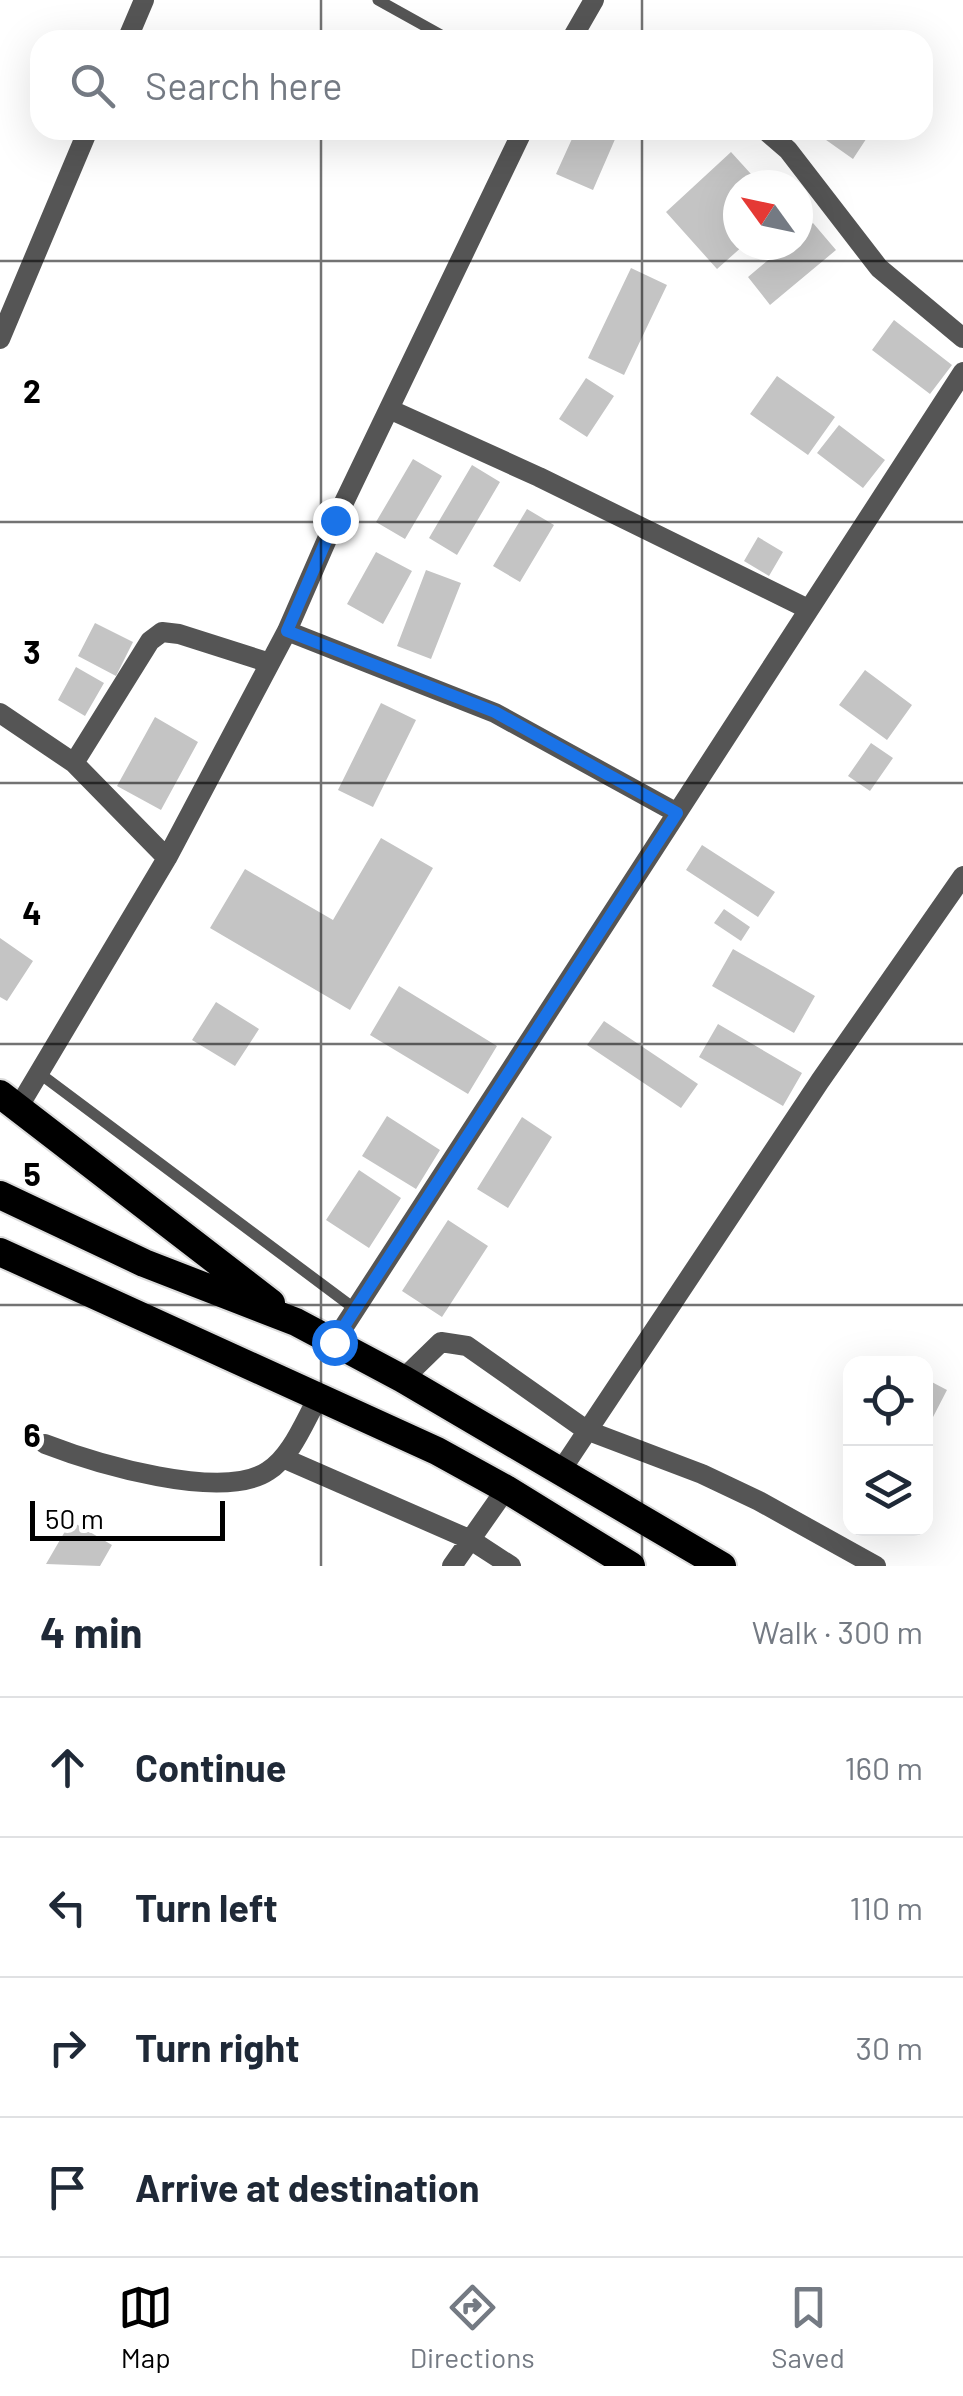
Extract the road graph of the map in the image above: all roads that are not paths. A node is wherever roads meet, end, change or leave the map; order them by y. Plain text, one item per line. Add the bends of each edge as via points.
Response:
1 (144, 0) edge
2 (378, 0) edge
3 (594, 0) edge
4 (130, 30) edge
5 (432, 30) edge
6 (577, 30) edge
7 (84, 140) edge
8 (518, 140) edge
9 (776, 140) edge
10 (963, 338) edge
11 (0, 339) edge
12 (963, 372) edge
13 (389, 409) junction
14 (808, 609) junction
15 (287, 631) junction
16 (270, 663) junction
17 (0, 713) edge
18 (74, 763) junction
19 (677, 813) junction
20 (167, 858) junction
21 (963, 876) edge
22 (39, 1073) junction
23 (9, 1101) edge
24 (0, 1195) edge
25 (0, 1252) edge
26 (355, 1309) junction
27 (296, 1322) junction
28 (334, 1342) junction
29 (403, 1379) junction
30 (319, 1396) junction
31 (586, 1430) junction
32 (44, 1444) dead end
33 (283, 1458) junction
34 (560, 1472) junction
35 (506, 1489) junction
36 (471, 1540) junction
37 (452, 1566) edge
38 (511, 1566) edge
39 (631, 1566) edge
40 (722, 1566) edge
41 (876, 1566) edge

1 - 4 street
2 - 5 lane
3 - 6 street
7 - 11 street
8 - 13 street
9 - 10 street via 879,268
12 - 14 street
13 - 14 street
13 - 15 street
14 - 19 street
15 - 16 street
15 - 19 street via 495,712
16 - 18 street via 162,632
16 - 20 street
17 - 18 street
18 - 20 street
19 - 26 street
20 - 22 street
21 - 31 street
22 - 23 street
22 - 26 lane
23 - 27 highway
24 - 27 highway via 144,1263
25 - 30 highway
26 - 28 street
27 - 28 highway
28 - 29 highway
29 - 31 street via 441,1342 467,1346
29 - 34 highway
30 - 33 street
30 - 35 highway
31 - 34 street
31 - 41 street via 702,1474
32 - 33 street via 138,1473 227,1482 254,1479
33 - 36 street
34 - 40 highway
35 - 36 street
35 - 39 highway
36 - 37 street
36 - 38 street

